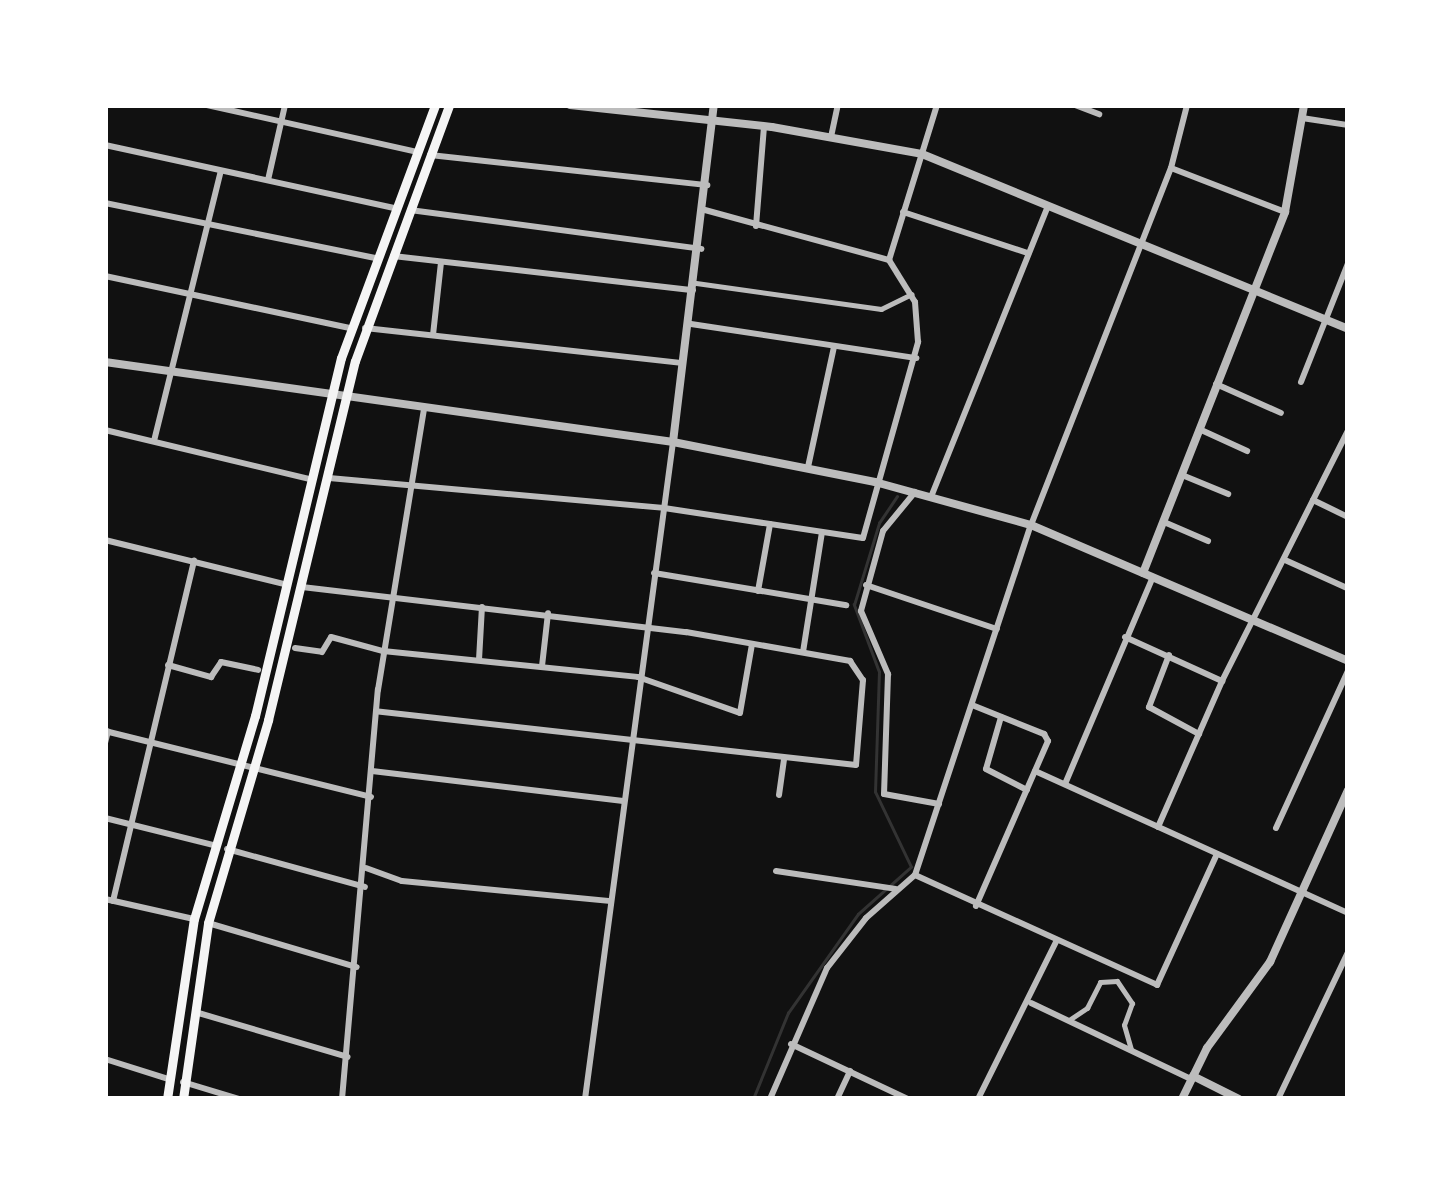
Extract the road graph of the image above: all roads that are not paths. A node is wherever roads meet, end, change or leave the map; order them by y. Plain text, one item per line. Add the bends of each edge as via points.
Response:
1 (207, 105) edge
2 (285, 105) edge
3 (435, 105) edge
4 (450, 105) edge
5 (570, 105) edge
6 (714, 105) edge
7 (838, 105) edge
8 (937, 105) edge
9 (1075, 105) edge
10 (1187, 105) edge
11 (1304, 105) edge
12 (584, 106) edge
13 (1099, 114) dead end
14 (1302, 118) junction
15 (713, 120) junction
16 (282, 122) junction
17 (764, 126) junction
18 (1348, 126) edge
19 (831, 137) junction
20 (105, 146) edge
21 (417, 152) junction
22 (922, 154) junction
23 (430, 155) junction
24 (1171, 168) junction
25 (221, 171) junction
26 (268, 180) junction
27 (707, 185) junction
28 (105, 202) edge
29 (1049, 204) junction
30 (395, 208) junction
31 (409, 210) junction
32 (705, 210) junction
33 (904, 212) junction
34 (1285, 212) junction
35 (209, 224) junction
36 (756, 226) junction
37 (1142, 243) junction
38 (701, 250) junction
39 (1028, 253) junction
40 (392, 256) junction
41 (376, 258) junction
42 (889, 260) junction
43 (440, 262) junction
44 (1348, 263) edge
45 (105, 276) edge
46 (696, 286) junction
47 (1254, 290) junction
48 (190, 294) junction
49 (912, 294) junction
50 (1327, 320) junction
51 (690, 324) junction
52 (350, 328) junction
53 (364, 328) junction
54 (1348, 329) edge
55 (433, 334) junction
56 (834, 346) junction
57 (916, 358) junction
58 (105, 362) edge
59 (683, 363) junction
60 (171, 372) junction
61 (1301, 382) dead end
62 (1216, 384) junction
63 (334, 398) junction
64 (347, 399) junction
65 (424, 409) junction
66 (1281, 413) dead end
67 (1199, 429) junction
68 (105, 430) edge
69 (1348, 431) edge
70 (154, 441) junction
71 (673, 442) junction
72 (1345, 442) edge
73 (1247, 451) dead end
74 (808, 467) junction
75 (1182, 475) junction
76 (329, 478) junction
77 (314, 480) junction
78 (409, 482) junction
79 (875, 482) junction
80 (914, 492) junction
81 (1228, 494) dead end
82 (932, 497) junction
83 (1313, 500) junction
84 (664, 508) junction
85 (1348, 517) edge
86 (1164, 522) junction
87 (770, 524) junction
88 (1031, 526) junction
89 (822, 532) junction
90 (105, 540) edge
91 (1208, 541) dead end
92 (1285, 560) junction
93 (194, 561) junction
94 (654, 573) junction
95 (1148, 575) junction
96 (288, 585) junction
97 (866, 585) junction
98 (302, 587) junction
99 (1347, 588) edge
100 (758, 591) junction
101 (392, 598) junction
102 (811, 600) junction
103 (846, 606) dead end
104 (482, 607) junction
105 (548, 613) junction
106 (1256, 620) junction
107 (645, 626) junction
108 (998, 629) junction
109 (1126, 637) junction
110 (752, 643) junction
111 (295, 648) dead end
112 (383, 650) junction
113 (803, 652) junction
114 (1169, 656) junction
115 (479, 660) junction
116 (1348, 661) edge
117 (168, 665) junction
118 (542, 666) junction
119 (258, 670) dead end
120 (1348, 671) edge
121 (638, 677) junction
122 (1222, 680) junction
123 (972, 704) junction
124 (376, 711) junction
125 (1001, 717) junction
126 (106, 731) edge
127 (1199, 734) junction
128 (151, 742) junction
129 (105, 743) edge
130 (629, 743) junction
131 (784, 759) junction
132 (241, 765) junction
133 (255, 767) junction
134 (1035, 771) junction
135 (372, 772) junction
136 (1065, 784) junction
137 (1026, 790) junction
138 (1348, 790) edge
139 (780, 795) dead end
140 (371, 797) junction
141 (623, 802) junction
142 (939, 804) junction
143 (105, 818) edge
144 (131, 825) junction
145 (1158, 827) junction
146 (1276, 828) dead end
147 (213, 846) junction
148 (228, 850) junction
149 (1218, 854) junction
150 (366, 868) junction
151 (776, 871) dead end
152 (915, 875) junction
153 (365, 887) junction
154 (891, 888) junction
155 (1301, 890) junction
156 (109, 899) edge
157 (611, 900) junction
158 (976, 906) junction
159 (1348, 913) edge
160 (194, 919) junction
161 (208, 923) junction
162 (1056, 942) junction
163 (1348, 952) edge
164 (357, 968) junction
165 (1121, 970) junction
166 (1117, 981) junction
167 (1031, 1003) junction
168 (192, 1011) junction
169 (1069, 1020) junction
170 (791, 1044) junction
171 (1131, 1049) junction
172 (348, 1057) junction
173 (105, 1059) edge
174 (850, 1071) junction
175 (1192, 1077) junction
176 (168, 1079) junction
177 (183, 1082) junction
178 (1236, 1098) edge
179 (168, 1099) edge
180 (182, 1099) edge
181 (239, 1099) edge
182 (342, 1099) edge
183 (585, 1099) edge
184 (770, 1099) edge
185 (837, 1099) edge
186 (908, 1099) edge
187 (978, 1099) edge
188 (1182, 1099) edge
189 (1278, 1099) edge

1 - 16 street
2 - 16 street
3 - 21 main road
4 - 23 main road
5 - 12 street
6 - 15 street
7 - 19 street
8 - 22 street
9 - 13 street
10 - 24 street
11 - 14 street
12 - 15 street
14 - 18 street
14 - 34 street
15 - 17 street
15 - 27 street
16 - 21 street
16 - 26 street
17 - 19 street
17 - 36 street
19 - 22 street
20 - 25 street
21 - 30 main road
22 - 29 street
22 - 33 street
23 - 27 street
23 - 31 main road
24 - 34 street
24 - 37 street
25 - 26 street
25 - 35 street
26 - 30 street
27 - 32 street
28 - 35 street
29 - 37 street
29 - 39 street
30 - 41 main road
31 - 38 street
31 - 40 main road
32 - 36 street
32 - 38 street
33 - 39 street
33 - 42 street
34 - 47 street
35 - 41 street
35 - 48 street
36 - 42 street
37 - 47 street
37 - 88 street
38 - 46 street
39 - 82 street
40 - 43 street
40 - 53 main road
41 - 52 main road
42 - 49 street
43 - 46 street
43 - 55 street
44 - 50 street
45 - 48 street
46 - 49 street via 881,309
46 - 51 street
47 - 50 street
47 - 62 street
48 - 52 street
48 - 60 street
49 - 57 street
50 - 54 street
50 - 61 street
51 - 56 street
51 - 59 street
52 - 63 main road
53 - 55 street
53 - 64 main road
55 - 59 street
56 - 57 street
56 - 74 street
57 - 79 street
58 - 60 street
59 - 71 street
60 - 63 street
60 - 70 street
62 - 66 street
62 - 67 street
63 - 64 street
63 - 77 main road
64 - 65 street
64 - 76 main road
65 - 71 street
65 - 78 street
67 - 73 street
67 - 75 street
68 - 70 street
69 - 72 street
70 - 77 street
71 - 74 street
71 - 84 street
72 - 83 street
74 - 79 street
75 - 81 street
75 - 86 street
76 - 78 street
76 - 98 main road
77 - 96 main road
78 - 84 street
78 - 101 street
79 - 80 street
79 - 89 street via 862,538
80 - 82 street
80 - 97 street via 886,526
82 - 88 street
83 - 85 street
83 - 92 street
84 - 87 street
84 - 94 street
86 - 91 street
86 - 95 street
87 - 89 street
87 - 100 street
88 - 95 street
88 - 108 street
89 - 102 street
90 - 93 street
92 - 99 street
92 - 106 street
93 - 96 street
93 - 117 street
94 - 100 street
94 - 107 street
95 - 106 street
95 - 109 street
96 - 132 main road
97 - 108 street
97 - 142 street via 862,617 888,674 884,794
98 - 101 street
98 - 133 main road
100 - 102 street
101 - 104 street
101 - 112 street
102 - 103 street
102 - 113 street
104 - 105 street
104 - 115 street
105 - 107 street
105 - 118 street
106 - 116 street
106 - 122 street
107 - 110 street
107 - 121 street
108 - 123 street
109 - 114 street
109 - 136 street
110 - 113 street
110 - 121 street via 742,713
111 - 112 street via 322,652 331,637
112 - 115 street
112 - 124 street
113 - 131 street via 850,660 861,672 858,764
114 - 122 street
114 - 127 street via 1149,707
115 - 118 street
117 - 119 street via 212,676 221,662
117 - 128 street
118 - 121 street
120 - 146 street
121 - 130 street
122 - 127 street
123 - 125 street
123 - 142 street
124 - 130 street
124 - 135 street
125 - 134 street via 1047,738
125 - 137 street via 986,769
126 - 128 street
126 - 129 street
127 - 145 street
128 - 132 street
128 - 144 street
130 - 131 street
130 - 141 street
131 - 139 street
132 - 133 street
132 - 147 main road
133 - 140 street
133 - 148 main road
134 - 136 street
134 - 137 street
135 - 140 street
135 - 141 street
136 - 145 street
137 - 158 street
138 - 155 street
140 - 150 street
141 - 157 street
142 - 152 street
143 - 144 street
144 - 147 street
144 - 156 street
145 - 149 street
147 - 160 main road
148 - 153 street
148 - 161 main road
149 - 155 street
149 - 165 street via 1157,984
150 - 153 street
150 - 157 street via 402,881
151 - 154 street
152 - 154 street
152 - 158 street
153 - 164 street
154 - 170 street via 828,968
155 - 159 street
155 - 175 street via 1270,962
156 - 160 street
157 - 183 street
158 - 162 street
160 - 176 main road
161 - 164 street
161 - 168 main road
162 - 165 street
162 - 167 street
163 - 189 street
164 - 172 street
165 - 166 street
166 - 169 street via 1100,982 1087,1008
166 - 171 street via 1132,1003 1124,1024
167 - 169 street
167 - 187 street via 1020,1012
168 - 172 street
168 - 177 main road
169 - 171 street
170 - 174 street
170 - 184 street
171 - 175 street
172 - 182 street
173 - 176 street
174 - 185 street
174 - 186 street
175 - 178 street
175 - 188 street
176 - 179 main road
177 - 180 main road
177 - 181 street

